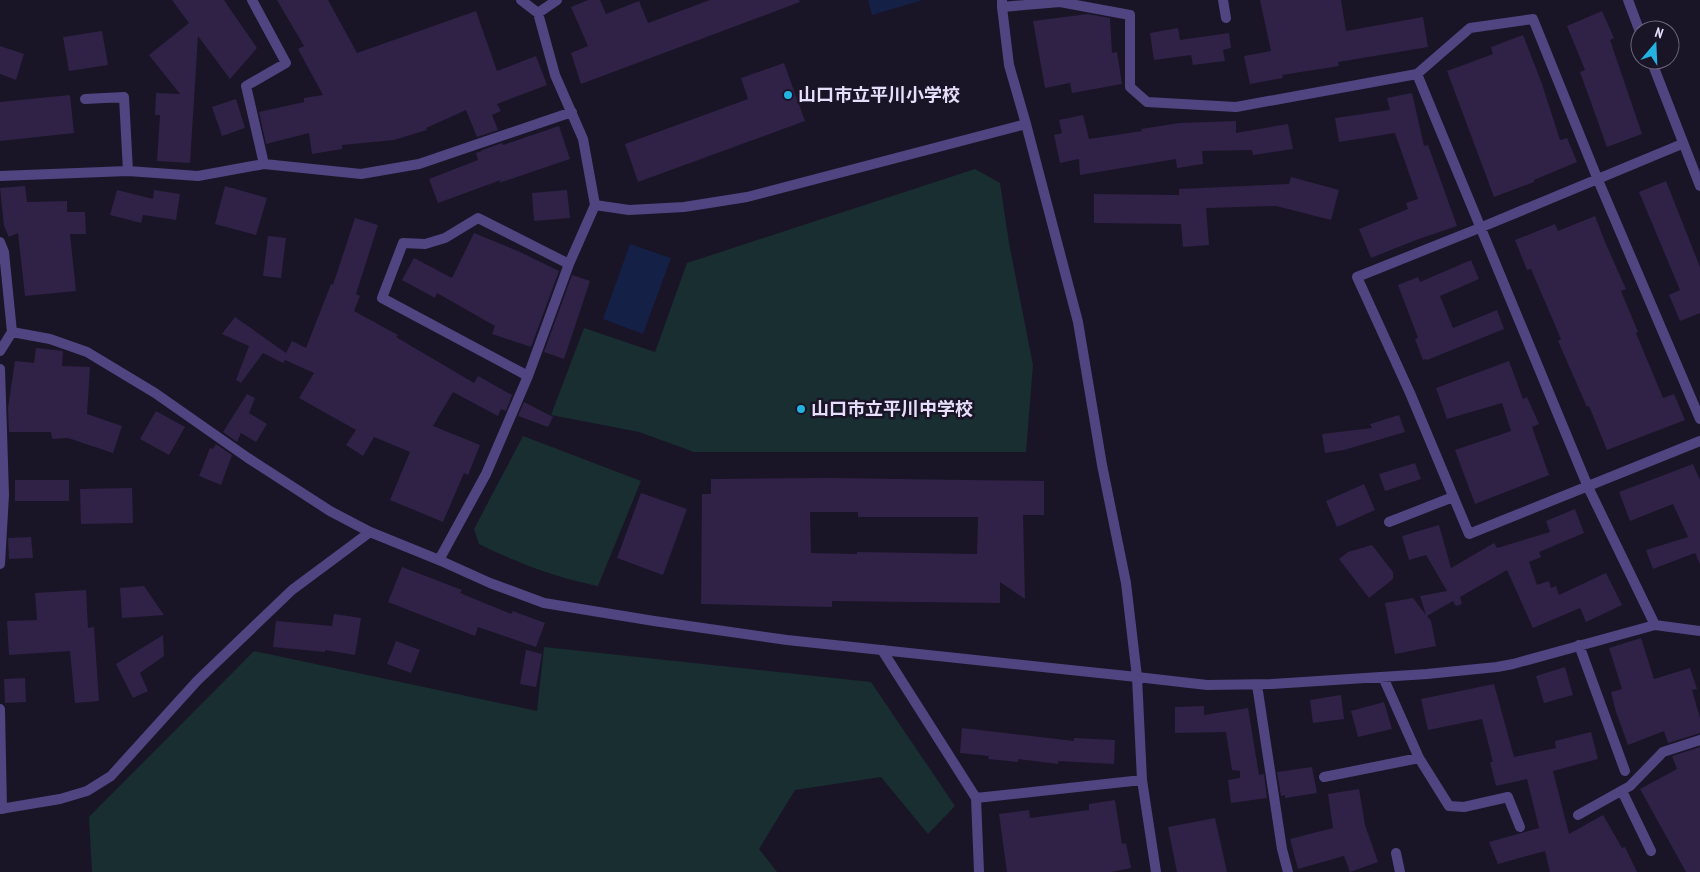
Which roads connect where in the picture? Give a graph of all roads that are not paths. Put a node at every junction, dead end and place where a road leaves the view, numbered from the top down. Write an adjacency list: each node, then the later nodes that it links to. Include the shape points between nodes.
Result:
1 (252, 0): 16 (street, via 286,63 246,86)
2 (521, 0): 7 (street)
3 (558, 0): 7 (street)
4 (1223, 0): 8 (street)
5 (1628, 0): 9 (street)
6 (1002, 4): 11 (street, via 1060,2 1130,15 1130,87 1147,102 1236,107); 14 (street, via 1009,65)
7 (538, 13): 13 (street, via 555,75)
8 (1226, 18)
9 (1636, 20)
10 (1655, 70): 15 (street)
11 (1417, 74): 19 (street, via 1470,28 1534,20); 22 (street)
12 (86, 99): 17 (street, via 124,97)
13 (572, 112): 16 (street, via 409,166 361,174); 21 (street, via 583,139)
14 (1026, 124): 21 (street, via 747,197 684,208 629,210); 41 (street, via 1078,322 1126,583)
15 (1682, 144): 19 (street); 20 (street)
16 (264, 164): 17 (street, via 198,176)
17 (128, 171): 18 (street)
18 (0, 176)
19 (1598, 180): 22 (street); 29 (street)
20 (1700, 186)
21 (595, 205): 24 (street)
22 (1482, 228): 31 (street); 32 (street, via 1357,277)
23 (0, 242): 25 (street)
24 (569, 264): 28 (street); 28 (street, via 478,218 445,238 425,244 403,243 382,298)
25 (12, 332): 26 (street); 34 (street, via 50,339 87,352 248,458)
26 (0, 351)
27 (0, 369): 36 (street, via 4,496)
28 (528, 376): 35 (street, via 486,474)
29 (1700, 419)
30 (1700, 441): 31 (street)
31 (1588, 487): 32 (street, via 1469,534); 37 (street)
32 (1454, 497): 33 (street)
33 (1389, 522)
34 (370, 532): 35 (street); 52 (street, via 292,590 197,681 111,776 87,791)
35 (439, 560): 40 (street, via 544,603 788,640)
36 (0, 564)
37 (1655, 626): 38 (street); 39 (street)
38 (1700, 631)
39 (1579, 645): 42 (street, via 1497,667); 47 (street)
40 (882, 650): 41 (street); 51 (street)
41 (1137, 677): 43 (street, via 1207,685); 49 (street)
42 (1383, 677): 43 (street); 46 (street)
43 (1257, 684): 59 (street)
44 (0, 709): 52 (street)
45 (1700, 740): 50 (street, via 1664,752)
46 (1419, 758): 48 (street); 54 (street, via 1449,806 1464,807 1508,797)
47 (1625, 772)
48 (1324, 777)
49 (1142, 780): 51 (street); 58 (street)
50 (1622, 791): 53 (street); 55 (street)
51 (976, 798): 57 (street)
52 (1, 809)
53 (1578, 815)
54 (1520, 828)
55 (1651, 851)
56 (1396, 853): 60 (street)
57 (979, 872)
58 (1156, 872)
59 (1288, 872)
60 (1400, 872)

